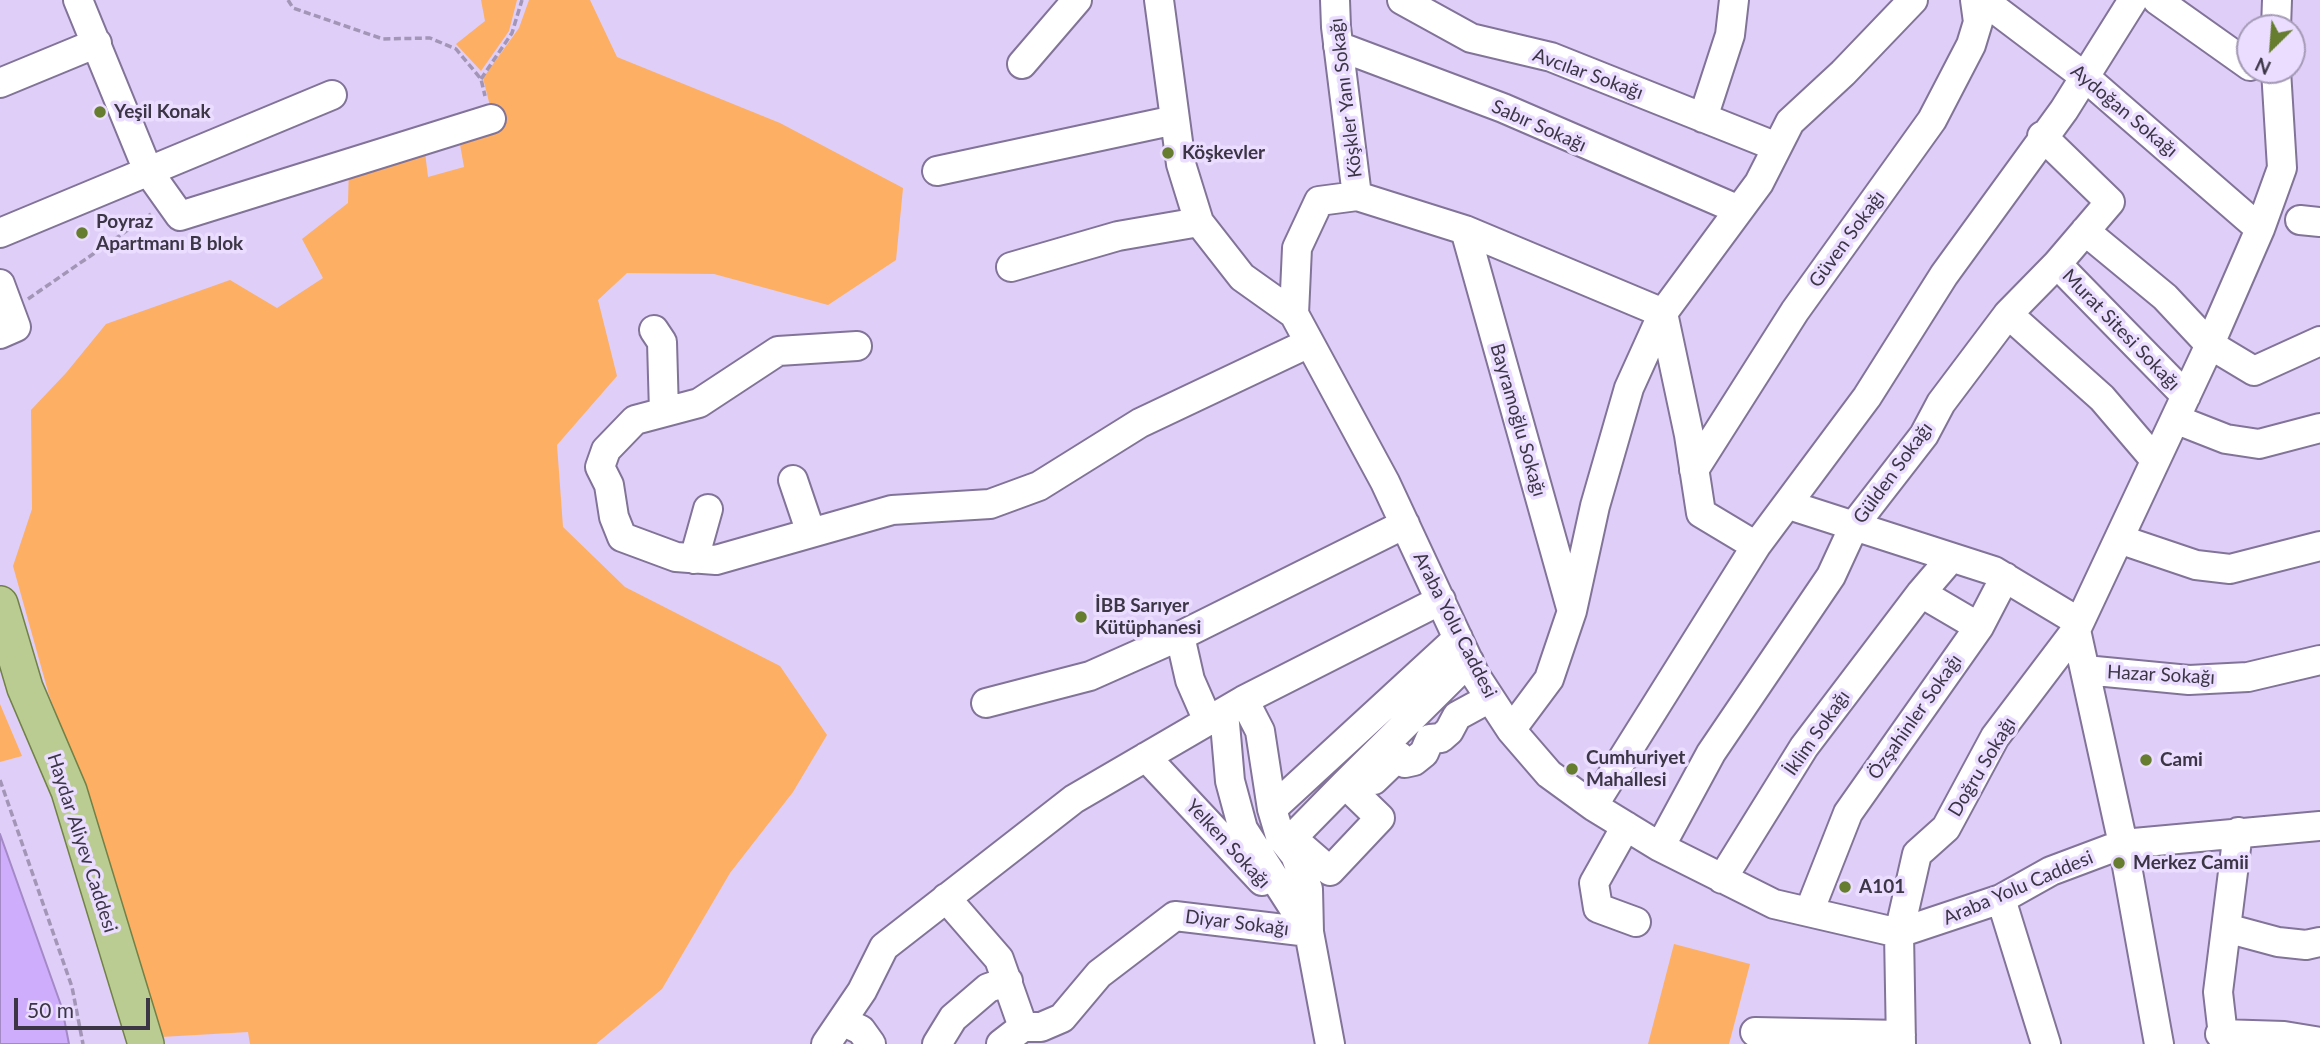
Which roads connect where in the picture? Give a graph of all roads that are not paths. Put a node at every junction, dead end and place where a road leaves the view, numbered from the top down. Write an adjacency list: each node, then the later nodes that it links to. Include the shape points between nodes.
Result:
1 (78, 0): 12 (street)
2 (1077, 0): 15 (street)
3 (1160, 0): 22 (street, Araba Yolu Caddesi)
4 (1335, 0): 13 (street, Köşkler Yanı Sokağı)
5 (1402, 0): 20 (street, Avcılar Sokağı, via 1471,38 1551,57)
6 (1734, 0): 20 (street, via 1730,35)
7 (1913, 0): 24 (street, via 1790,122)
8 (1975, 0): 52 (street, Güven Sokağı, via 1978,23 1971,45 1932,120 1795,311)
9 (1983, 0): 16 (street, Aydoğan Sokağı)
10 (2133, 0): 16 (street)
11 (2157, 0): 14 (street)
12 (97, 43): 17 (street); 26 (street)
13 (1338, 46): 27 (street, Köşkler Yanı Sokağı); 28 (street, Sabır Sokağı, via 1503,108)
14 (2236, 56)
15 (1022, 64)
16 (2084, 77): 23 (street); 30 (street, Aydoğan Sokağı)
17 (0, 83)
18 (2271, 84): 30 (street, Doğru Sokağı, via 2282,168)
19 (332, 95): 26 (street)
20 (1703, 118): 24 (street, Avcılar Sokağı)
21 (491, 119): 26 (street, via 180,216)
22 (1175, 120): 25 (street); 29 (street, Araba Yolu Caddesi, via 1181,164)
23 (2042, 136): 32 (street, Gülden Sokağı, via 2110,202); 54 (street)
24 (1777, 147): 28 (street)
25 (937, 171)
26 (148, 172): 33 (street)
27 (1357, 196): 31 (street); 36 (street, via 1320,201 1297,248)
28 (1739, 210): 39 (street)
29 (1199, 222): 35 (street, via 1118,236); 37 (street, Araba Yolu Caddesi)
30 (2260, 229): 46 (street, Doğru Sokağı)
31 (1465, 230): 39 (street); 68 (street, Bayramoğlu Sokağı)
32 (2085, 232): 34 (street, Gülden Sokağı); 46 (street, via 2165,297)
33 (0, 233)
34 (2057, 264): 41 (street, Gülden Sokağı); 48 (street, Murat Sitesi Sokağı)
35 (1011, 267)
36 (1296, 269): 37 (street); 40 (street)
37 (1242, 277): 40 (street, Araba Yolu Caddesi)
38 (0, 284): 42 (street)
39 (1663, 313): 52 (street); 68 (street, via 1629,388 1595,506)
40 (1294, 314): 45 (street, Araba Yolu Caddesi)
41 (2008, 314): 51 (street, via 2102,398); 57 (street, Gülden Sokağı)
42 (6, 322)
43 (654, 330): 49 (street, via 662,342)
44 (2320, 341): 46 (street, via 2254,371)
45 (1309, 343): 56 (street, Araba Yolu Caddesi); 58 (street, via 1140,423 1039,486 990,504 892,510)
46 (2209, 344): 48 (street, Doğru Sokağı)
47 (857, 346): 49 (street, via 778,351 699,403)
48 (2180, 407): 50 (street, via 2226,439 2259,444); 51 (street, Doğru Sokağı)
49 (664, 412): 63 (street, via 635,420 606,450 600,467 622,537)
50 (2320, 428)
51 (2155, 460): 59 (street, Doğru Sokağı)
52 (1694, 470): 60 (street, via 1701,513)
53 (793, 480): 58 (street)
54 (1789, 505): 57 (street); 60 (street)
55 (708, 509): 63 (street)
56 (1405, 524): 66 (street, Araba Yolu Caddesi); 71 (street)
57 (1855, 524): 62 (street); 86 (street, Gülden Sokağı, via 1831,576 1711,753)
58 (811, 533): 63 (street, via 716,560)
59 (2119, 539): 61 (street, via 2196,565 2230,569); 69 (street, Doğru Sokağı)
60 (1756, 546): 80 (street)
61 (2320, 546)
62 (1951, 558): 64 (street); 65 (street)
63 (694, 559)
64 (2005, 577): 69 (street); 70 (street, Özşahinler Sokağı)
65 (1921, 593): 70 (street); 87 (street, İklim Sokağı, via 1804,747)
66 (1441, 600): 72 (street, Araba Yolu Caddesi); 77 (street)
67 (0, 604): 104 (main road, Haydar Aliyev Caddesi, via 25,688 69,791)
68 (1572, 611): 78 (street, via 1549,679)
69 (2077, 626): 74 (street); 94 (street, Doğru Sokağı, via 1995,737 1946,828 1917,854)
70 (1979, 627): 90 (street, Özşahinler Sokağı, via 1847,813)
71 (1181, 636): 76 (street, via 1090,676); 77 (street, via 1190,680)
72 (1464, 649): 75 (street, Araba Yolu Caddesi); 75 (street, via 1352,790 1399,756 1405,763 1414,761 1424,753 1424,733 1441,738 1457,716); 81 (street)
73 (2320, 660): 74 (street, Hazar Sokağı, via 2248,677 2213,679)
74 (2085, 670): 85 (street)
75 (1490, 698): 78 (street, Araba Yolu Caddesi)
76 (986, 703)
77 (1225, 711): 79 (street); 81 (street, via 1260,731); 93 (street, via 1230,781 1243,829)
78 (1511, 730): 80 (street, Araba Yolu Caddesi, via 1549,774)
79 (1146, 757): 88 (street, via 1074,799); 93 (street, Yelken Sokağı)
80 (1593, 806): 82 (street, Araba Yolu Caddesi)
81 (1272, 809): 93 (street, via 1308,889)
82 (1626, 826): 86 (street, Araba Yolu Caddesi); 91 (street, via 1594,883 1598,908)
83 (2320, 826): 84 (street, Araba Yolu Caddesi)
84 (2238, 832): 85 (street, Araba Yolu Caddesi); 92 (street)
85 (2123, 844): 89 (street, Araba Yolu Caddesi, via 2051,872); 108 (street)
86 (1660, 848): 87 (street, Araba Yolu Caddesi)
87 (1722, 878): 90 (street, Araba Yolu Caddesi, via 1774,904)
88 (946, 898): 96 (street, Diyar Sokağı, via 999,959); 98 (street, via 884,947)
89 (2001, 899): 94 (street, Araba Yolu Caddesi); 102 (street)
90 (1808, 912): 94 (street, Araba Yolu Caddesi)
91 (1636, 922)
92 (2226, 928): 95 (street, via 2278,942); 101 (street, via 2218,992)
93 (1309, 932): 99 (street, Diyar Sokağı, via 1175,916 1099,974 1062,1018); 107 (street)
94 (1899, 933): 100 (street, Doğru Sokağı)
95 (2320, 942)
96 (1007, 981): 99 (street, Diyar Sokağı); 106 (street, via 988,988 953,1018)
97 (1755, 1032): 100 (street, Doğru Sokağı)
98 (834, 1033): 105 (street, via 861,1030)
99 (1012, 1036)
100 (1901, 1039)
101 (2222, 1039): 103 (street, via 2284,1036)
102 (2041, 1042)
103 (2320, 1042)
104 (146, 1044)
105 (872, 1044)
106 (937, 1044)
107 (1329, 1044)
108 (2159, 1044)

